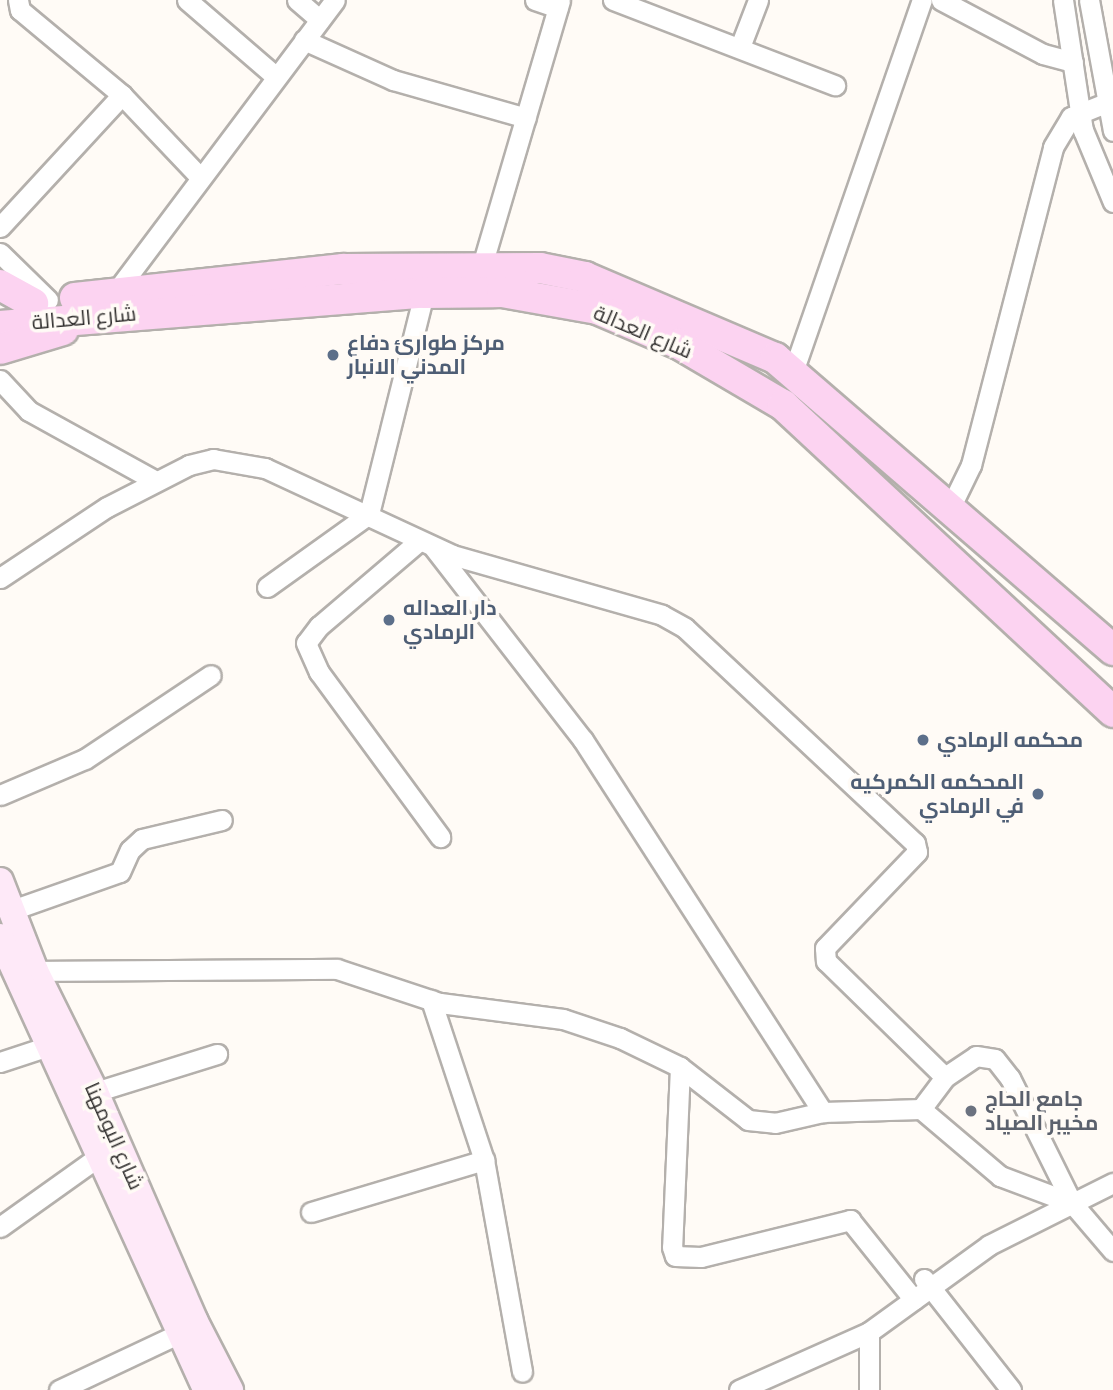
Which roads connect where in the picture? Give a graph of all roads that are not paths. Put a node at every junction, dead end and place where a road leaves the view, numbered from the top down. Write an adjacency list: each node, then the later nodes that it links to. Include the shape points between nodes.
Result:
1 (18, 0): 19 (street, via 20,10)
2 (187, 0): 17 (street)
3 (296, 0): 13 (street)
4 (335, 0): 13 (street)
5 (535, 0): 12 (street)
6 (613, 0): 15 (street)
7 (758, 0): 15 (street)
8 (922, 0): 35 (street)
9 (941, 0): 16 (street, via 1043,54)
10 (1063, 0): 16 (street)
11 (1089, 0): 20 (street)
12 (559, 4): 22 (street)
13 (320, 20): 14 (street)
14 (304, 40): 17 (street); 22 (street, via 393,80)
15 (740, 47): 18 (street)
16 (1073, 62): 21 (street)
17 (275, 76): 24 (street)
18 (835, 85)
19 (122, 95): 24 (street); 26 (street)
20 (1108, 102): 21 (street); 23 (street)
21 (1080, 110): 25 (street, via 1090,151); 38 (street, via 1064,126 1050,158 971,465)
22 (526, 118): 28 (street)
23 (1113, 131)
24 (199, 176): 29 (street)
25 (1113, 202)
26 (0, 227)
27 (0, 253): 31 (street)
28 (481, 269): 29 (main road, شارع العدالة, via 343,269); 35 (main road, شارع العدالة, via 540,268 585,277 775,358)
29 (115, 293): 31 (main road, شارع العدالة)
30 (424, 293): 33 (main road, شارع العدالة); 39 (street); 45 (main road, شارع العدالة, via 502,292 597,309 680,344 783,405)
31 (40, 302): 32 (main road, شارع العدالة)
32 (0, 306): 33 (main road, شارع العدالة)
33 (82, 317): 34 (main road, via 42,339)
34 (0, 349)
35 (793, 372): 38 (main road, شارع العدالة)
36 (0, 380): 37 (street, via 29,411)
37 (156, 481): 39 (street, via 214,459 265,468); 41 (street, via 107,507)
38 (951, 506): 43 (main road, شارع العدالة)
39 (369, 514): 40 (street); 42 (street)
40 (427, 544): 48 (street, via 319,626 306,643 319,672); 58 (street, via 662,615 685,628 915,843 917,852 825,948 827,961); 61 (street, via 583,740)
41 (0, 578)
42 (267, 587)
43 (1113, 650)
44 (211, 675): 46 (street, via 85,759)
45 (1113, 712)
46 (0, 795)
47 (222, 820): 50 (street, via 142,839 130,850 120,872)
48 (440, 837)
49 (0, 881): 50 (street, شارع البومهنا)
50 (12, 910): 52 (street, شارع البومهنا)
51 (0, 937): 54 (street, شارع البومهنا)
52 (35, 971): 53 (street, via 337,969); 59 (street, شارع البومهنا)
53 (430, 1000): 57 (street, via 563,1019 620,1038); 63 (street)
54 (49, 1046): 56 (street); 62 (street, شارع البومهنا)
55 (217, 1054): 59 (street)
56 (0, 1062)
57 (680, 1067): 61 (street, via 748,1120 775,1123); 70 (street, via 675,1256 701,1257 850,1220)
58 (945, 1077): 60 (street); 65 (street, via 976,1056 995,1059 1010,1078)
59 (95, 1092): 76 (street, شارع البومهنا, via 194,1320)
60 (921, 1109): 61 (street); 65 (street, via 1000,1176)
61 (823, 1112)
62 (98, 1157): 67 (street); 72 (street, شارع البومهنا)
63 (484, 1160): 66 (street); 73 (street)
64 (1113, 1183): 65 (street)
65 (1072, 1203): 68 (street); 69 (street, via 989,1244)
66 (311, 1212)
67 (0, 1227)
68 (1113, 1251)
69 (928, 1283): 70 (street); 79 (street)
70 (914, 1300): 71 (street)
71 (869, 1332): 77 (street); 78 (street)
72 (178, 1334): 74 (street); 75 (street, شارع البومهنا)
73 (522, 1372)
74 (59, 1390)
75 (206, 1390)
76 (230, 1390)
77 (739, 1390)
78 (869, 1390)
79 (1011, 1390)

